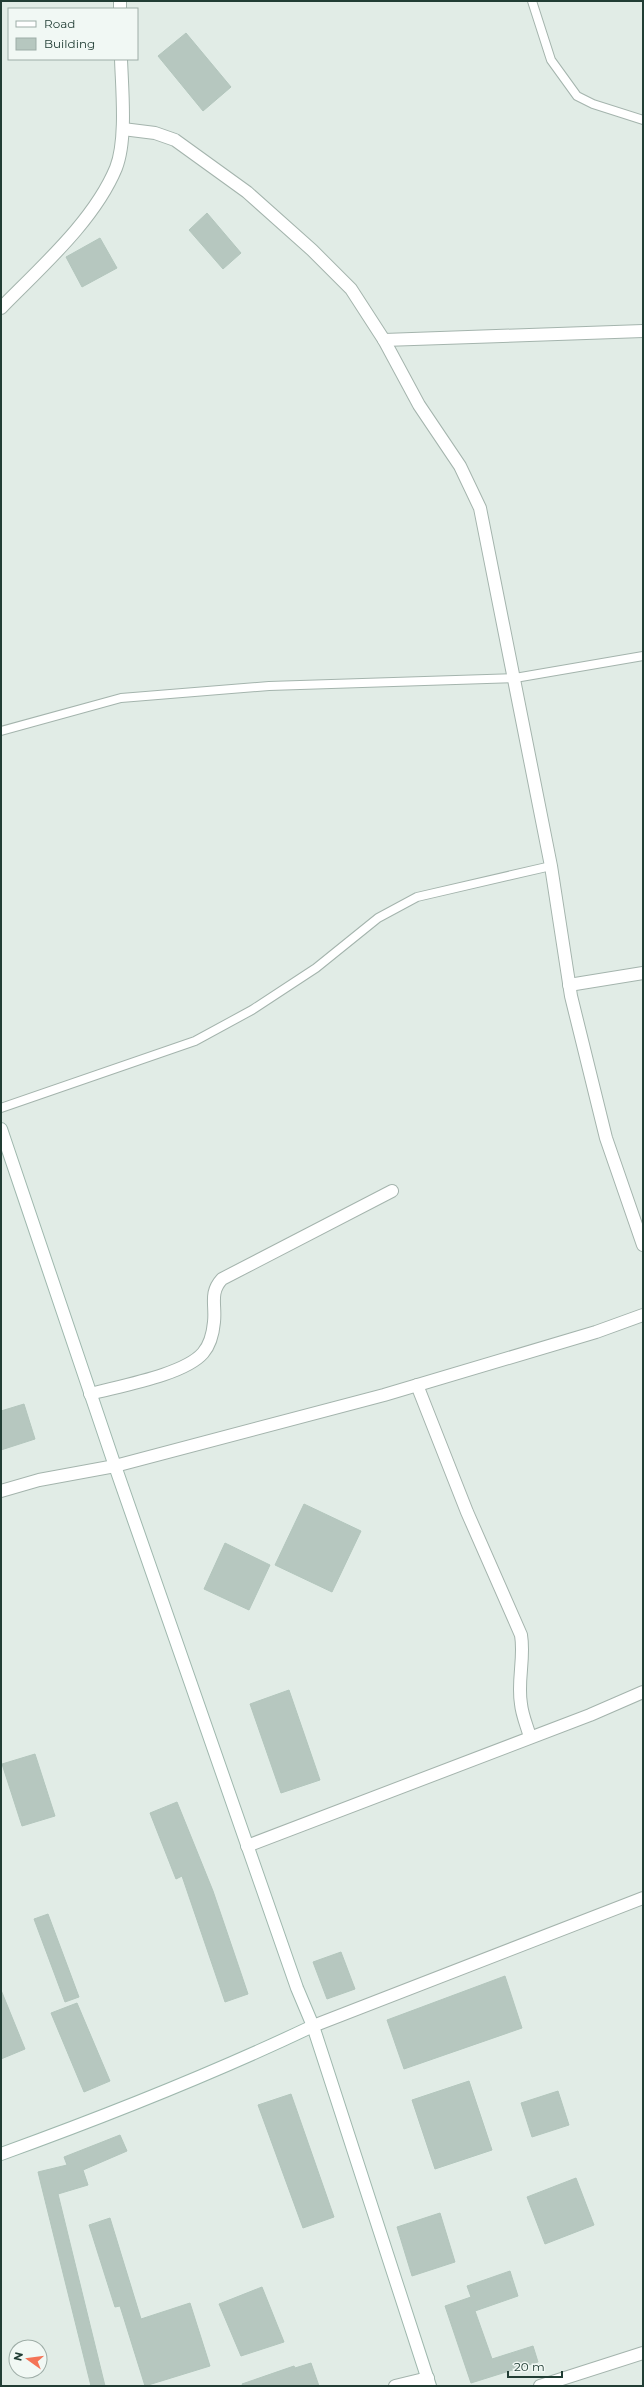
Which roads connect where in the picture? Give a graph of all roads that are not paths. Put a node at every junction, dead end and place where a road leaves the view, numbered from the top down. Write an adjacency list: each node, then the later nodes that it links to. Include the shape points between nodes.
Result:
1 (532, 1): 3 (lane, via 551,60 577,96 593,104)
2 (121, 60): 4 (street)
3 (643, 120)
4 (123, 129): 5 (street, via 116,167 91,211); 7 (street, via 155,133 176,140 247,192 351,289)
5 (1, 308)
6 (643, 331): 7 (street)
7 (384, 340): 9 (street, via 419,405 460,466 480,508)
8 (643, 656): 9 (lane)
9 (515, 678): 10 (lane, via 269,686 121,698); 11 (street)
10 (1, 731)
11 (551, 866): 13 (street); 14 (lane, via 417,897 378,918 316,968 259,1006 195,1041)
12 (643, 973): 13 (street)
13 (569, 985): 17 (street, via 606,1138)
14 (1, 1108)
15 (1, 1129): 20 (street)
16 (392, 1191): 20 (street, via 222,1279 216,1286 212,1299 214,1321 210,1344 190,1363 156,1377)
17 (643, 1245)
18 (643, 1315): 19 (street, via 596,1332)
19 (417, 1385): 21 (street); 24 (street, via 467,1512 521,1635 524,1651 520,1679 521,1704)
20 (90, 1394): 21 (street)
21 (115, 1466): 22 (street, via 39,1480); 25 (street)
22 (1, 1491)
23 (643, 1692): 24 (street)
24 (530, 1737): 25 (street)
25 (247, 1846): 27 (street)
26 (643, 1898): 27 (street)
27 (313, 2026): 28 (street, via 230,2064); 30 (street)
28 (1, 2154)
29 (643, 2353): 32 (street)
30 (429, 2382): 31 (street)
31 (395, 2386)
32 (540, 2386)

